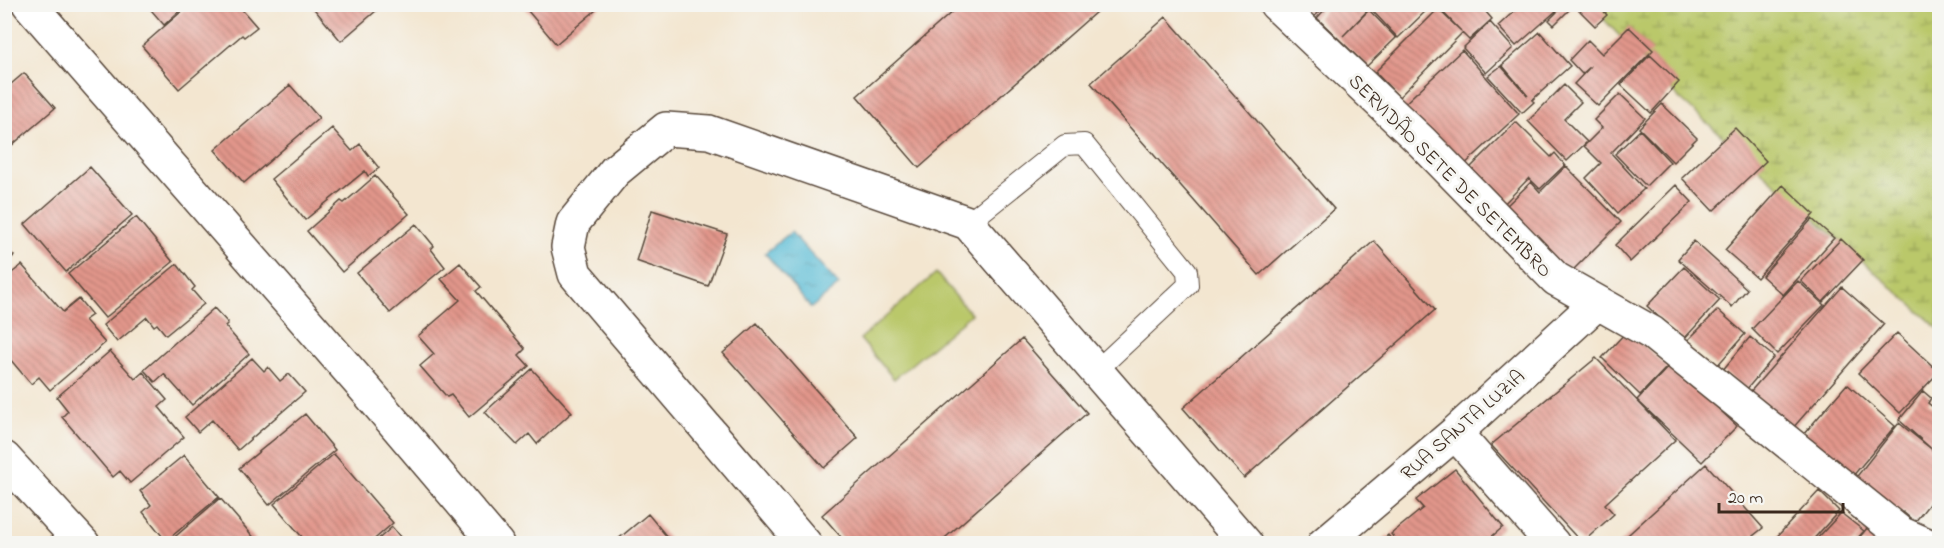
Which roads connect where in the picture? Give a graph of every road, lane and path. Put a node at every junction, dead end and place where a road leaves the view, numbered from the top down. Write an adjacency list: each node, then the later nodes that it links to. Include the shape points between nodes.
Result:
1 (29, 4): 9 (street)
2 (1276, 4): 4 (street, SERVIDÃO SETE DE SETEMBRO, via 1422,142 1556,279)
3 (968, 223): 5 (street); 5 (lane, via 1065,145 1084,144 1187,271 1188,285); 10 (street, via 709,132 666,129 615,171 573,223 568,247 574,274)
4 (1597, 303): 6 (street, RUA SANTA LUZIA); 14 (street, SERVIDÃO SETE DE SETEMBRO, via 1652,333 1900,533)
5 (1096, 371): 11 (street)
6 (1455, 433): 12 (street, RUA SANTA LUZIA); 13 (street)
7 (4, 458): 8 (street)
8 (83, 543)
9 (496, 543)
10 (805, 543)
11 (1246, 543)
12 (1324, 543)
13 (1553, 543)
14 (1925, 543)

